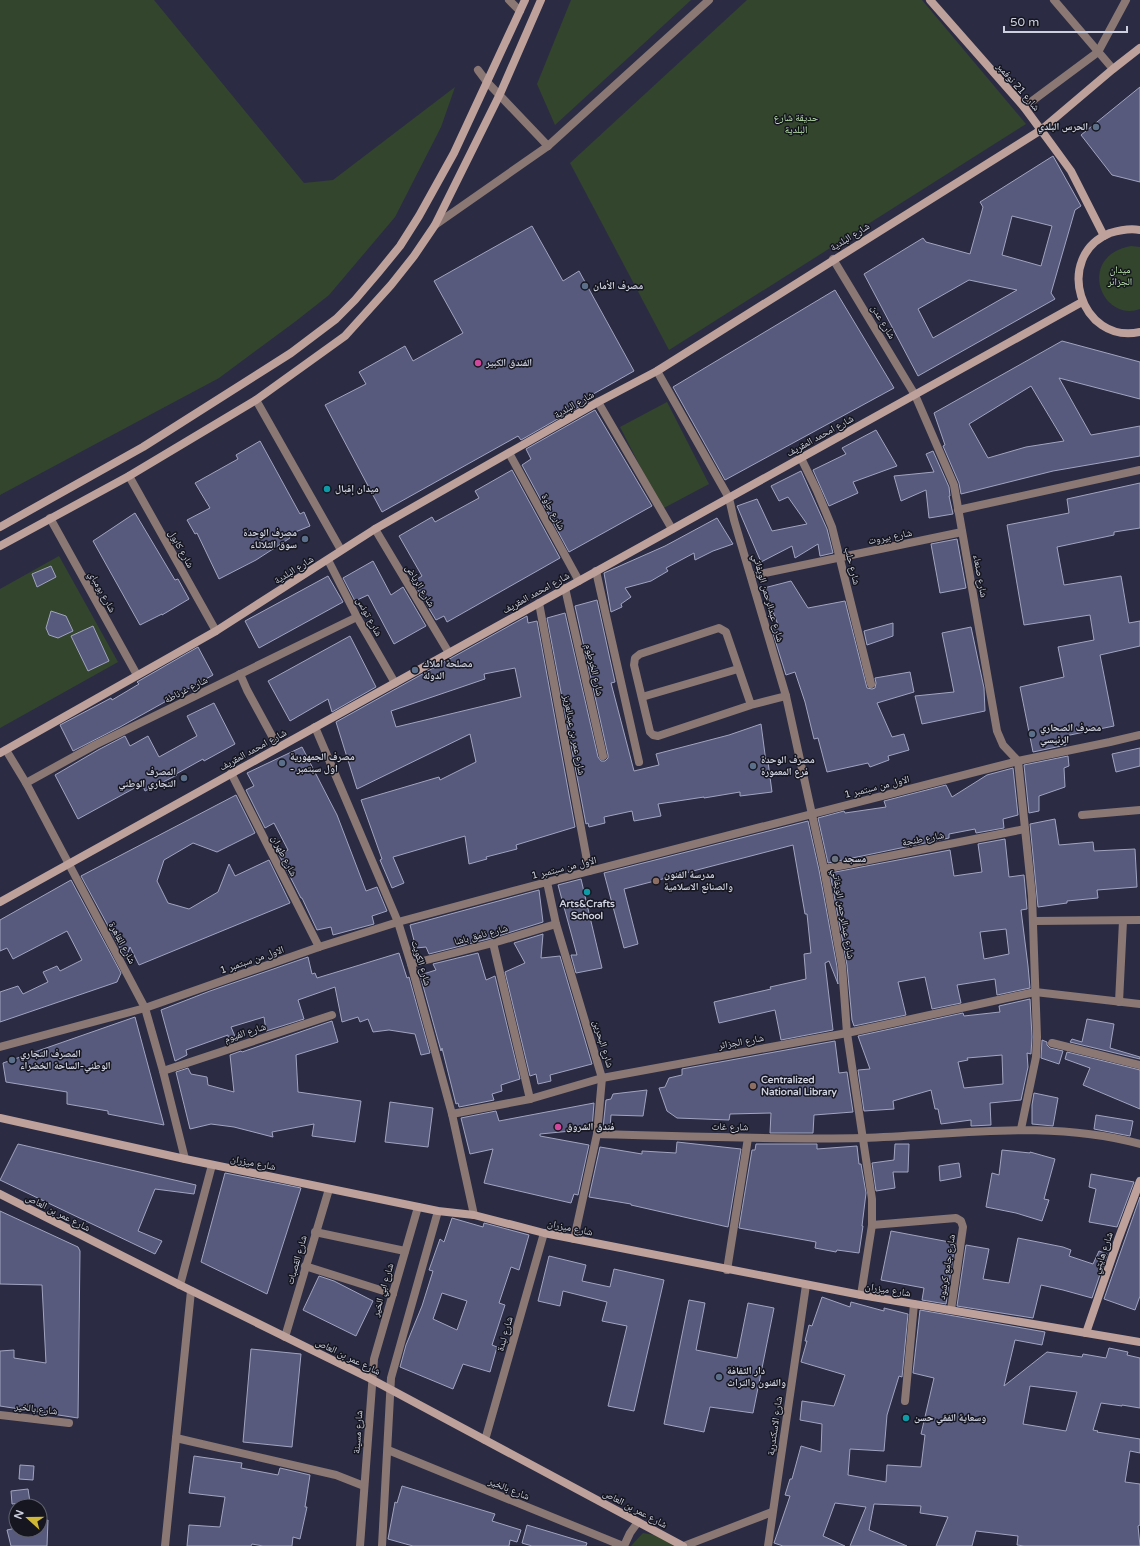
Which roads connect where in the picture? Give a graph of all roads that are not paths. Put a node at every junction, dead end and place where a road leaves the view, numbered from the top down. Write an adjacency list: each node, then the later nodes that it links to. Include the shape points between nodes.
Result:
1 (509, 0): 8 (street)
2 (525, 0): 8 (street)
3 (541, 0): 14 (street)
4 (708, 0): 17 (street)
5 (930, 0): 15 (street, شارع 21 نوفمبر)
6 (1054, 0): 10 (street)
7 (1126, 0): 10 (street)
8 (520, 11): 13 (street)
9 (1140, 48): 11 (street, شارع البلدية)
10 (1098, 52): 11 (street); 15 (street)
11 (1113, 69): 16 (street, شارع البلدية)
12 (478, 70): 13 (street)
13 (487, 82): 14 (street); 35 (street, via 454,153 400,246 336,319 291,353 143,447)
14 (500, 94): 17 (street); 18 (street)
15 (1024, 107): 16 (street, شارع 21 نوفمبر)
16 (1041, 130): 20 (street, شارع 21 نوفمبر, via 1071,171); 21 (street, شارع البلدية)
17 (548, 146): 18 (street)
18 (436, 225): 26 (street, via 391,285 345,336)
19 (1140, 230): 20 (street, via 1118,230)
20 (1104, 236): 22 (street, via 1089,249 1080,266 1078,279)
21 (833, 259): 24 (street, شارع البلدية); 25 (street, شارع عدن)
22 (1082, 302): 23 (street, via 1092,317 1104,327 1118,332); 25 (street, شارع امحمد المقريف)
23 (1140, 332)
24 (657, 371): 27 (street, شارع البلدية); 32 (street, شارع عبدالرحمن الويفاتي)
25 (915, 395): 29 (street, شارع امحمد المقريف); 33 (street, شارع صنعاء, via 954,485)
26 (256, 400): 31 (street); 40 (street)
27 (598, 402): 28 (street, شارع البلدية); 37 (street)
28 (509, 453): 36 (street, شارع البلدية); 45 (street, شارع جاوة)
29 (800, 458): 32 (street, شارع امحمد المقريف); 41 (street, شارع حلب, via 832,527)
30 (1140, 470): 33 (street)
31 (129, 476): 34 (street); 49 (street, شارع كابول)
32 (729, 498): 37 (street, شارع امحمد المقريف); 44 (street, شارع عبدالرحمن الويفاتي)
33 (958, 510): 38 (street, شارع صنعاء)
34 (50, 518): 39 (street); 53 (street, شارع بومباي)
35 (0, 527)
36 (375, 529): 40 (street, شارع البلدية); 50 (street, شارع الرياض)
37 (672, 529): 43 (street, شارع امحمد المقريف)
38 (962, 532): 41 (street, شارع بيروت); 64 (street, شارع صنعاء, via 997,732 1003,745)
39 (0, 546)
40 (341, 550): 42 (street, شارع البلدية)
41 (840, 557): 44 (street, شارع بيروت); 55 (street, شارع حلب)
42 (328, 560): 48 (street, شارع تونس); 49 (street, شارع البلدية)
43 (596, 571): 45 (street, شارع امحمد المقريف); 65 (street)
44 (751, 576): 56 (street, شارع عبدالرحمن الويفاتي)
45 (579, 581): 46 (street, شارع امحمد المقريف)
46 (566, 588): 47 (street, شارع امحمد المقريف); 63 (street, شارع الخرطوم)
47 (539, 603): 50 (street, شارع امحمد المقريف); 74 (street, شارع عمر بن عبدالعزيز)
48 (357, 617): 52 (street, شارع غرناطة); 54 (street, شارع تونس)
49 (216, 631): 53 (street, شارع البلدية)
50 (449, 653): 54 (street, شارع امحمد المقريف)
51 (738, 669): 57 (street); 57 (street, via 726,632 719,628 640,654 635,658 634,665); 58 (street)
52 (240, 674): 61 (street); 67 (street, شارع غرناطة, via 95,745)
53 (137, 675): 62 (street, شارع البلدية)
54 (394, 683): 59 (street, شارع امحمد المقريف)
55 (871, 684)
56 (786, 696): 58 (street); 69 (street, شارع عبدالرحمن الويفاتي)
57 (642, 697): 58 (street, via 650,732 658,736)
58 (751, 705)
59 (315, 727): 61 (street, شارع امحمد المقريف); 80 (street, شارع الكويت)
60 (1140, 735): 64 (street, الاول من سبتمبر 1)
61 (278, 747): 66 (street, شارع امحمد المقريف)
62 (3, 752): 67 (street, شارع القاهرة)
63 (603, 756)
64 (1018, 761): 69 (street, الاول من سبتمبر 1); 71 (street)
65 (639, 762)
66 (231, 774): 72 (street, شارع امحمد المقريف); 83 (street, شارع طهران)
67 (26, 783): 72 (street, شارع القاهرة)
68 (1140, 810): 70 (street)
69 (813, 814): 73 (street, شارع عبدالرحمن الويفاتي); 74 (street, الاول من سبتمبر 1)
70 (1082, 816)
71 (1025, 829): 73 (street, شارع طنجة); 79 (street)
72 (68, 864): 76 (street, شارع امحمد المقريف); 88 (street, شارع القاهرة)
73 (824, 869): 90 (street, شارع عبدالرحمن الويفاتي, via 842,966)
74 (589, 871): 75 (street, الاول من سبتمبر 1)
75 (547, 882): 80 (street, الاول من سبتمبر 1); 81 (street, شارع البحرين)
76 (0, 902)
77 (1123, 920): 78 (street); 79 (street); 86 (street)
78 (1140, 920)
79 (1034, 921): 85 (street)
80 (398, 922): 83 (street, الاول من سبتمبر 1); 84 (street, شارع الكويت)
81 (556, 924): 82 (street, شارع نامق باشا); 95 (street, شارع البحرين)
82 (493, 943): 84 (street, شارع نامق باشا); 96 (street)
83 (318, 947): 88 (street, الاول من سبتمبر 1)
84 (411, 964): 97 (street, شارع الكويت)
85 (1034, 992): 86 (street, شارع الجزائر); 90 (street, شارع الجزائر); 99 (street, via 1036,1057)
86 (1119, 1002): 87 (street, شارع الجزائر)
87 (1140, 1004)
88 (145, 1008): 92 (street, الاول من سبتمبر 1); 94 (street, شارع القاهرة)
89 (332, 1015): 94 (street, شارع الفيوم)
90 (847, 1033): 95 (street, شارع الجزائر); 102 (street, شارع عبدالرحمن الويفاتي)
91 (1052, 1043): 93 (street)
92 (0, 1047)
93 (1140, 1066)
94 (163, 1071): 104 (street, شارع القاهرة)
95 (602, 1078): 96 (street, شارع الجزائر); 100 (street, شارع البحرين)
96 (530, 1099): 97 (street, شارع الجزائر)
97 (452, 1114): 111 (street, شارع الكويت)
98 (0, 1118): 104 (street, شارع ميزران)
99 (1021, 1130): 102 (street, شارع غات); 103 (street, شارع غات, via 1077,1132)
100 (597, 1134): 101 (street, شارع غات); 115 (street, شارع البحرين)
101 (748, 1138): 102 (street, شارع غات); 118 (street)
102 (863, 1138): 112 (street, شارع عبدالرحمن الويفاتي, via 872,1199)
103 (1140, 1144)
104 (185, 1160): 105 (street, شارع ميزران)
105 (212, 1165): 107 (street, شارع ميزران); 119 (street)
106 (1140, 1181): 126 (street, شارع هايتي)
107 (328, 1189): 109 (street, شارع ميزران); 113 (street, شارع القصبات)
108 (0, 1194): 119 (street, شارع عمر بن العاص)
109 (418, 1207): 110 (street, شارع ميزران); 116 (street, شارع ابي الخير)
110 (438, 1211): 111 (street, شارع ميزران); 130 (street, via 394,1366)
111 (474, 1215): 114 (street, شارع ميزران)
112 (872, 1225): 123 (street, شارع عبدالرحمن الويفاتي); 125 (street, شارع جامع كرشود, via 956,1218 961,1221 963,1227)
113 (315, 1232): 116 (street); 117 (street, شارع القصبات)
114 (544, 1233): 115 (street, شارع ميزران); 135 (street, شارع لبدة)
115 (574, 1239): 118 (street, شارع ميزران)
116 (404, 1251): 122 (street, شارع ابي الخير)
117 (305, 1266): 122 (street); 127 (street, شارع القصبات)
118 (727, 1270): 120 (street, شارع ميزران)
119 (180, 1285): 121 (street, شارع عمر بن العاص)
120 (806, 1285): 123 (street, شارع ميزران); 138 (street, شارع الاسكندرية)
121 (191, 1291): 127 (street, شارع عمر بن العاص); 134 (street)
122 (393, 1294): 129 (street, شارع ابي الخير, via 374,1359)
123 (861, 1295): 124 (street, شارع ميزران)
124 (914, 1304): 125 (street, شارع ميزران); 131 (street)
125 (951, 1310): 126 (street, شارع ميزران)
126 (1086, 1333): 128 (street, شارع ميزران)
127 (285, 1337): 129 (street, شارع عمر بن العاص)
128 (1140, 1342)
129 (371, 1379): 130 (street, شارع عمر بن العاص); 137 (street, شارع مسينة)
130 (390, 1389): 135 (street, شارع عمر بن العاص); 136 (street)
131 (905, 1401)
132 (0, 1415): 133 (street, شارع بالخير)
133 (69, 1423)
134 (176, 1438): 137 (street, via 336,1475); 140 (street)
135 (485, 1440): 139 (street, شارع عمر بن العاص)
136 (388, 1450): 142 (street); 143 (street, شارع بالخير)
137 (364, 1486): 141 (street, شارع مسينة)
138 (772, 1512): 144 (street); 145 (street, شارع الاسكندرية)
139 (638, 1522): 143 (street); 144 (street, شارع عمر بن العاص)
140 (165, 1546)
141 (360, 1546)
142 (382, 1546)
143 (624, 1546)
144 (684, 1546)
145 (768, 1546)

